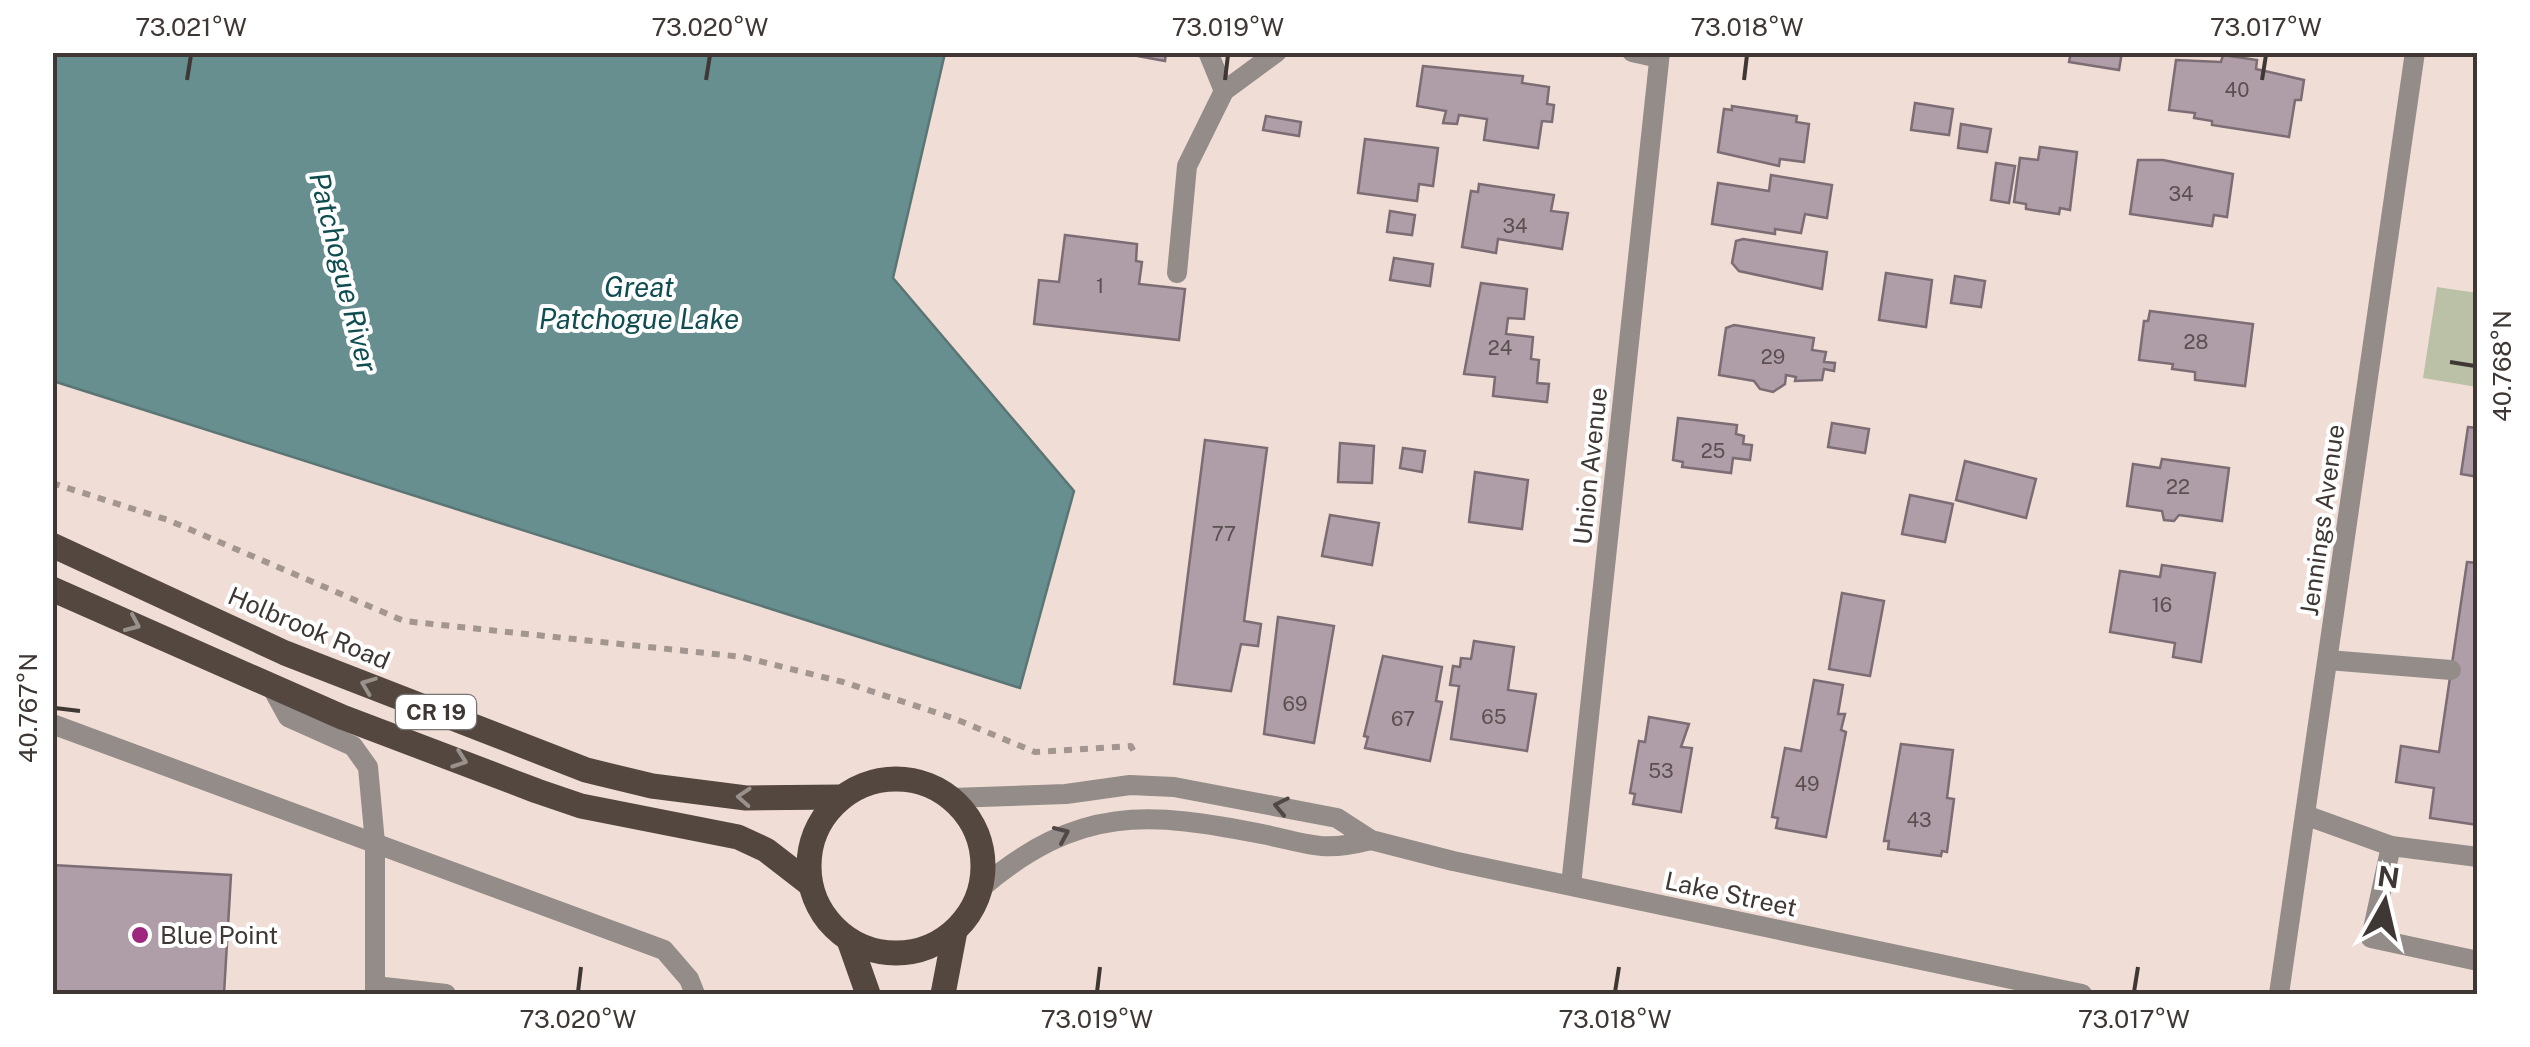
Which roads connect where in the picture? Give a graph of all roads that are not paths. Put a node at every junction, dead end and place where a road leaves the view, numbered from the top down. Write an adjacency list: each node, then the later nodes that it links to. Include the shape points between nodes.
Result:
1 (1208, 52): 6 (street)
2 (1277, 52): 6 (street)
3 (1632, 52): 5 (street)
4 (2414, 52): 10 (street, Jennings Avenue)
5 (1659, 55): 22 (street, Union Avenue)
6 (1224, 91): 7 (street, via 1187,166)
7 (1178, 274)
8 (52, 545): 14 (main road, Holbrook Road / CR 19, one-way to 8, via 746,798 586,770 285,653)
9 (52, 588): 12 (main road, CR 19, one-way to 12)
10 (2328, 660): 11 (street); 16 (street, Jennings Avenue)
11 (2450, 670)
12 (271, 686): 18 (street, via 288,717 352,746 368,767); 21 (main road, CR 19, one-way to 21, via 581,806 738,837)
13 (52, 724): 18 (street)
14 (842, 796): 15 (main road, Holbrook Road / CR 19, via 862,784 909,779); 21 (main road, via 810,846)
15 (952, 798): 17 (street, one-way to 15, via 1337,818 1174,787); 23 (main road, via 980,839)
16 (2305, 815): 19 (street); 33 (street, Jennings Avenue)
17 (1371, 840): 22 (street, Lake Street); 23 (street, one-way to 17, via 1053,838 1121,820 1170,820 1329,850)
18 (375, 843): 27 (street); 29 (street, via 664,950)
19 (2390, 846): 20 (street); 26 (street, via 2372,938)
20 (2478, 856)
21 (810, 884): 25 (main road, CR 19, via 824,916)
22 (1571, 886): 32 (street, Lake Street)
23 (981, 888): 24 (main road)
24 (955, 931): 25 (main road, via 936,944 892,954); 31 (main road)
25 (849, 940): 30 (main road, CR 19)
26 (2478, 961)
27 (375, 990): 28 (street)
28 (446, 994)
29 (695, 994)
30 (868, 994)
31 (943, 994)
32 (2082, 994)
33 (2280, 994)

